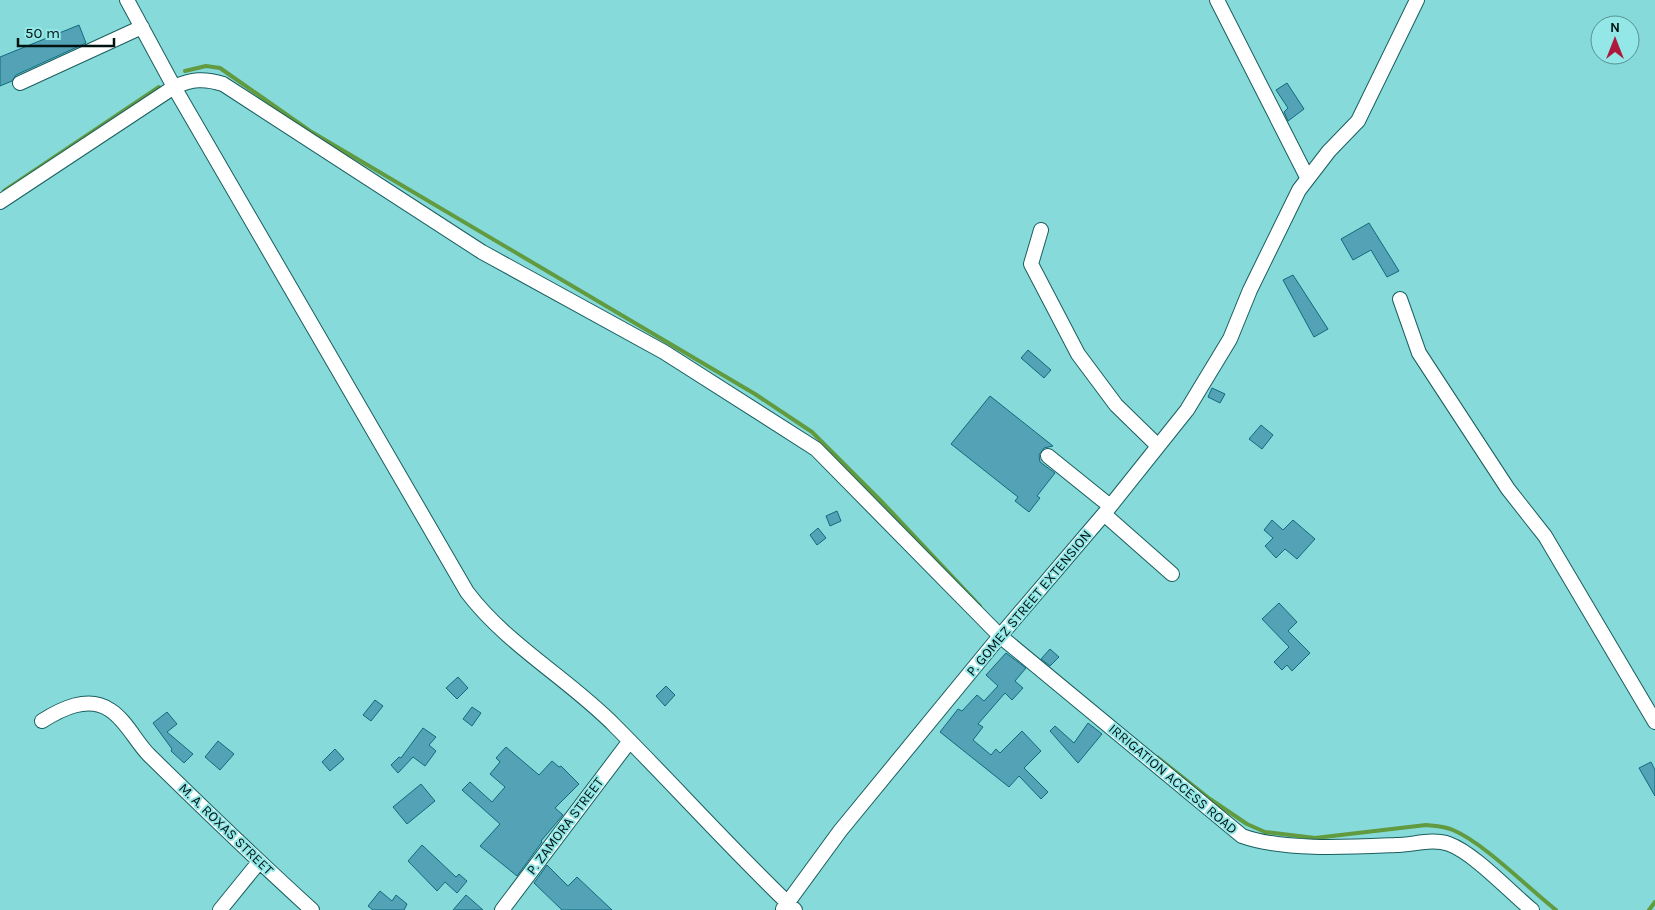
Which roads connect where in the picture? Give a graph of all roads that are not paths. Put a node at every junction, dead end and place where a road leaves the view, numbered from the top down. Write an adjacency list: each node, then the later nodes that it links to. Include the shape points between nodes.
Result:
1 (1217, 0): 7 (street)
2 (1417, 0): 7 (street, P. GOMEZ STREET EXTENSION, via 1358,121)
3 (130, 2): 4 (street)
4 (142, 27): 5 (street); 6 (street)
5 (20, 83)
6 (174, 86): 8 (street, IRRIGATION ACCESS ROAD); 15 (street, IRRIGATION ACCESS ROAD, via 192,79 209,79 223,84 482,252 664,352 774,420 816,449); 18 (street, via 467,592 521,646 562,678)
7 (1307, 177): 11 (street, P. GOMEZ STREET EXTENSION, via 1250,290 1230,339 1198,393)
8 (0, 202)
9 (1041, 230): 11 (street, via 1031,264 1078,354 1116,405)
10 (1400, 299): 17 (street, via 1419,353 1508,489 1545,536)
11 (1158, 446): 13 (street, P. GOMEZ STREET EXTENSION)
12 (1048, 456): 13 (street)
13 (1107, 510): 14 (street); 15 (street, P. GOMEZ STREET EXTENSION)
14 (1172, 574)
15 (1000, 636): 20 (street, P. GOMEZ STREET EXTENSION, via 840,831); 24 (street, IRRIGATION ACCESS ROAD, via 1242,836 1271,845 1397,845 1429,841 1450,844)
16 (42, 721): 19 (street, M. A. ROXAS STREET, via 73,705 109,709 140,746)
17 (1655, 722)
18 (629, 742): 20 (street); 23 (street, P. ZAMORA STREET)
19 (259, 862): 21 (street); 22 (street, M. A. ROXAS STREET)
20 (789, 908)
21 (220, 910)
22 (312, 910)
23 (502, 910)
24 (1532, 910)

